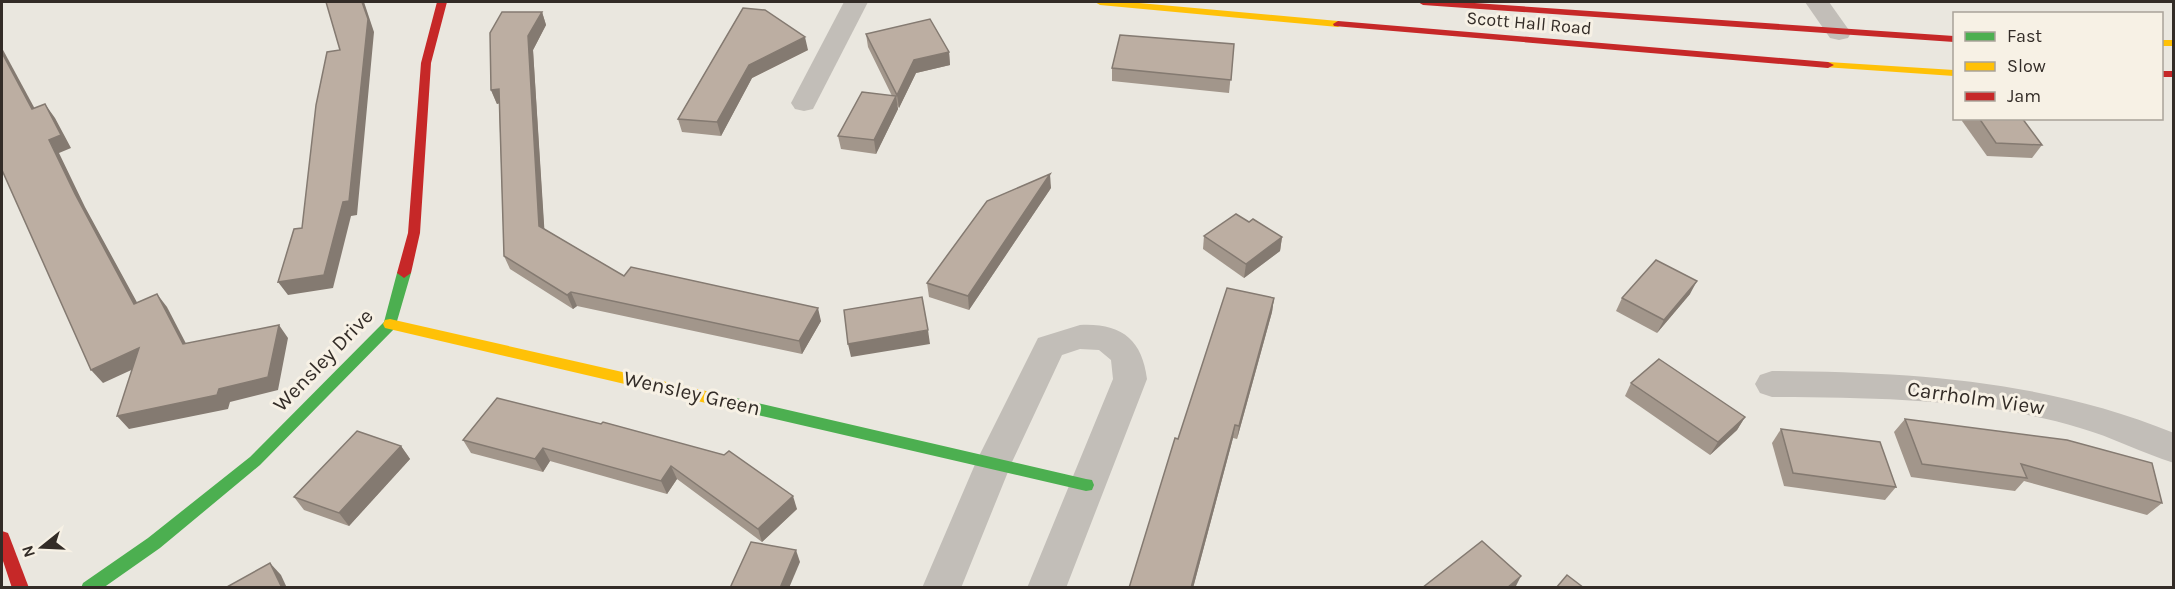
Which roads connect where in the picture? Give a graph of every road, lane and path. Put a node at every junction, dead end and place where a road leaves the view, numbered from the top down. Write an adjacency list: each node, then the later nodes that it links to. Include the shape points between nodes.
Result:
1 (442, 2): 10 (main road, Wensley Drive, via 426,63 414,233)
2 (856, 2): 9 (street)
3 (1101, 2): 8 (main road, Scott Hall Road, via 1469,36)
4 (1423, 2): 6 (main road, Scott Hall Road)
5 (1817, 2): 6 (street)
6 (1839, 33): 7 (main road, Scott Hall Road)
7 (1953, 39)
8 (1953, 73)
9 (804, 103)
10 (390, 324): 13 (main road, Wensley Green); 17 (main road, Wensley Drive, via 255,460 154,543)
11 (1772, 384): 12 (street, Carrholm View, via 1870,384 2012,399 2089,418)
12 (2174, 449)
13 (994, 462): 14 (main road, Wensley Green); 14 (street, via 1050,347 1068,338 1091,336 1117,344 1127,358 1130,379); 18 (street)
14 (1086, 485): 19 (street)
15 (2, 538): 16 (main road)
16 (21, 588)
17 (89, 588)
18 (941, 588)
19 (1046, 588)

